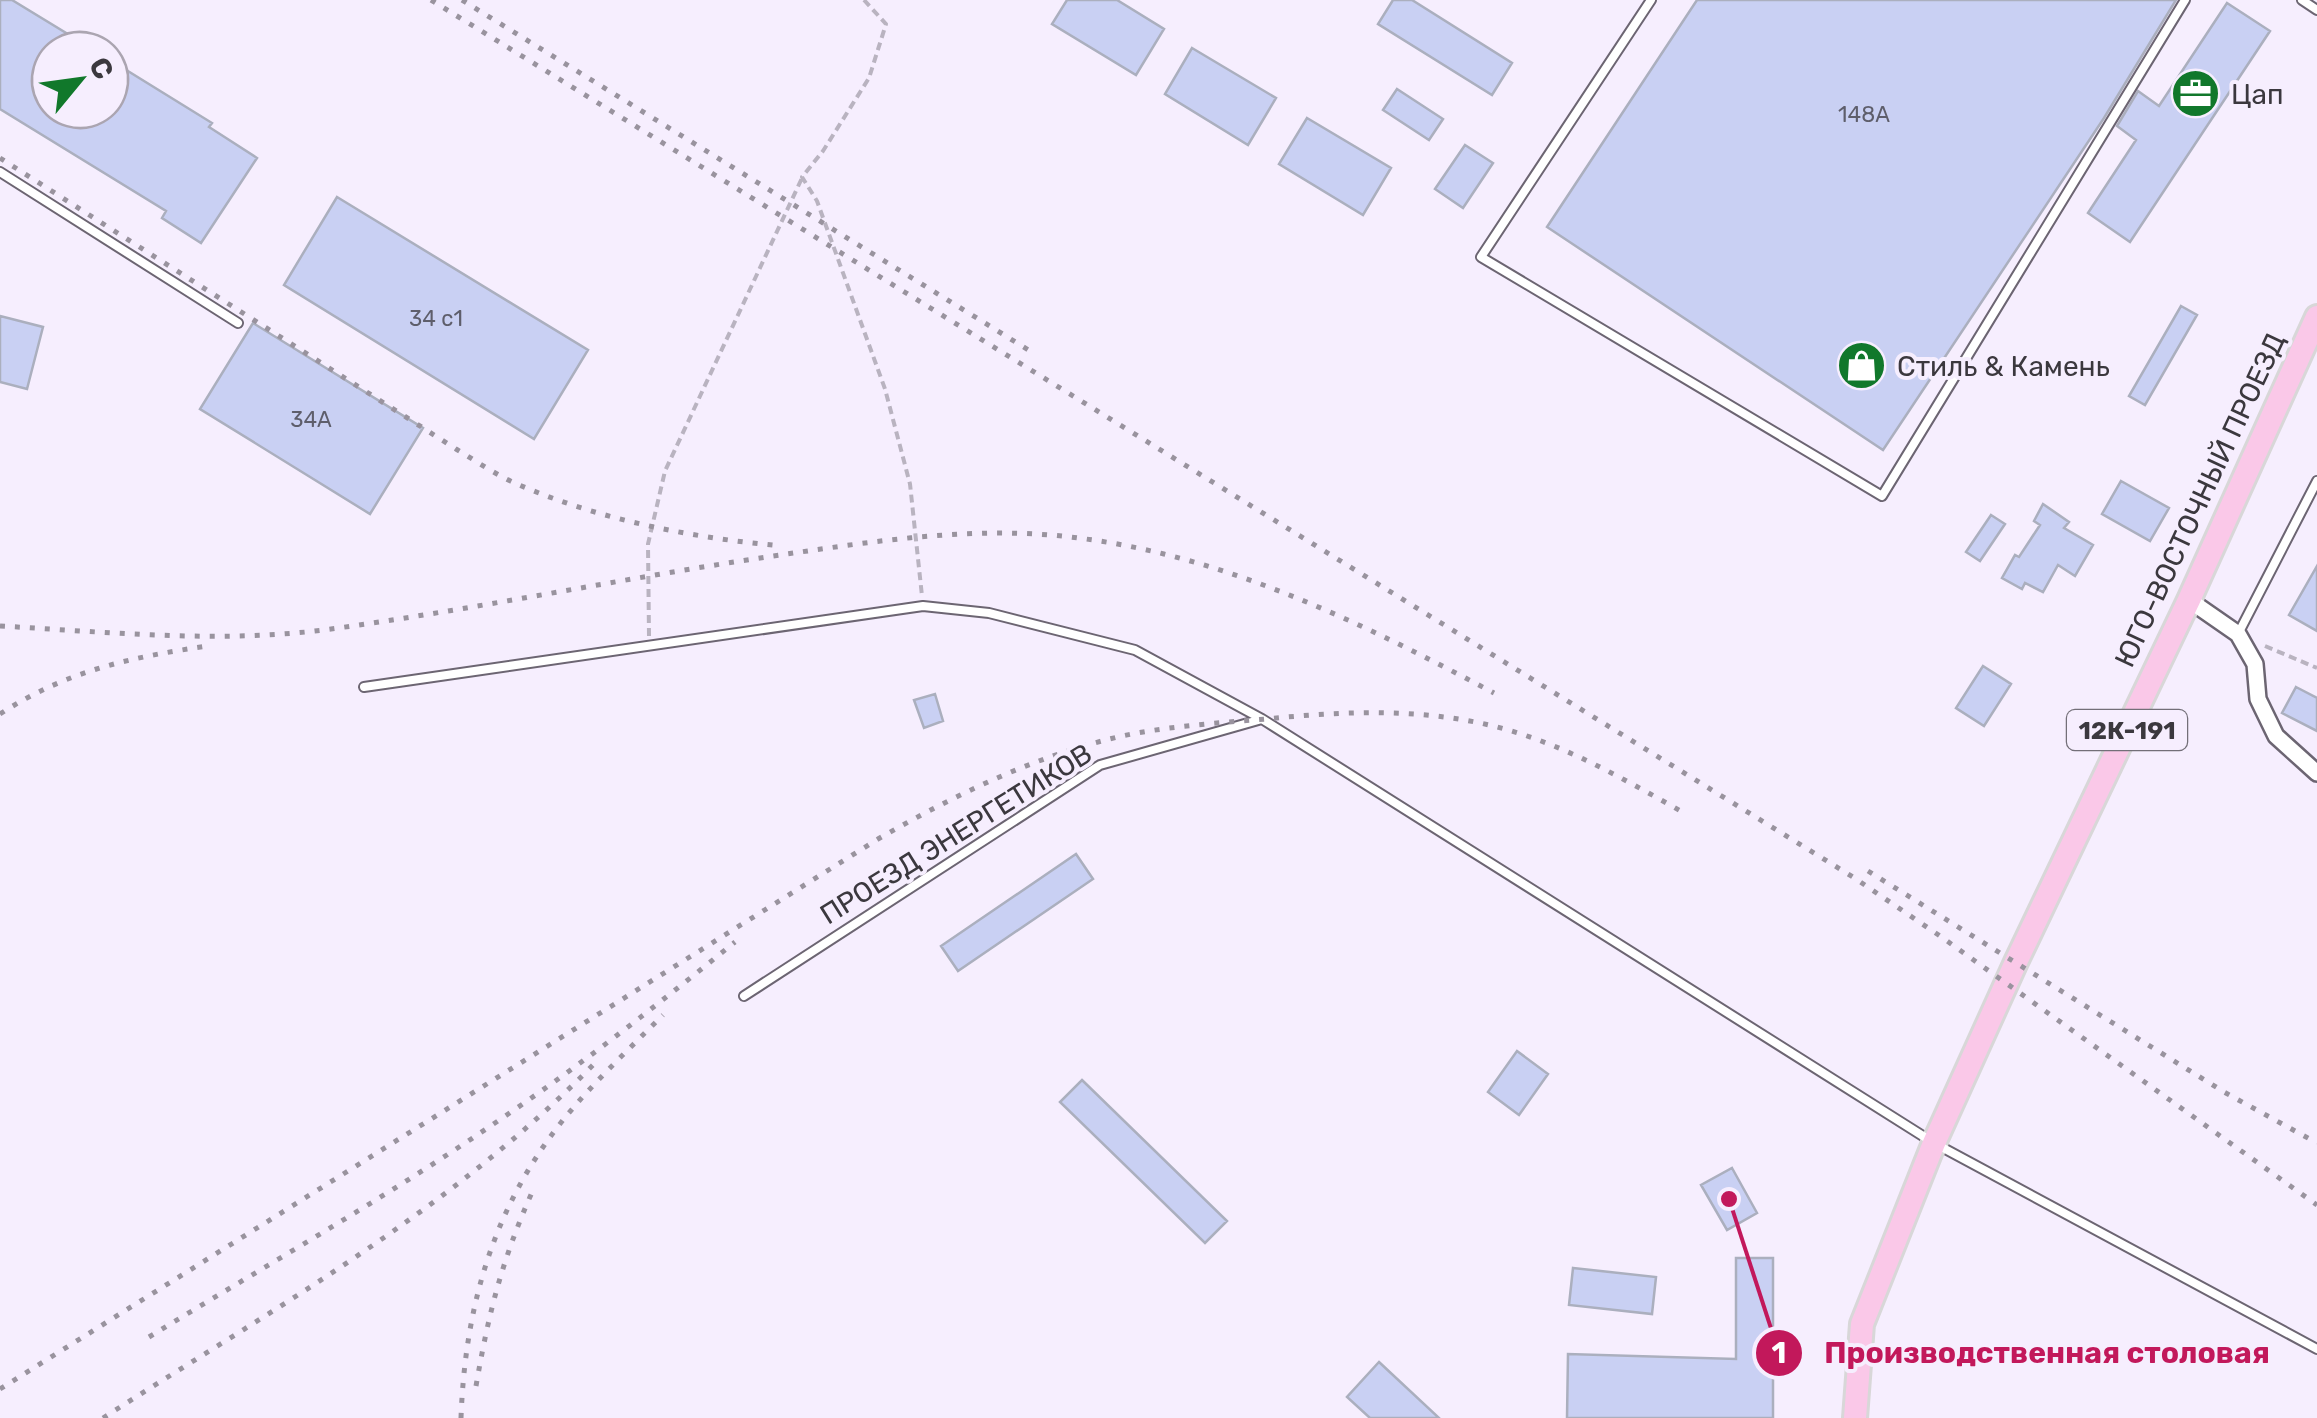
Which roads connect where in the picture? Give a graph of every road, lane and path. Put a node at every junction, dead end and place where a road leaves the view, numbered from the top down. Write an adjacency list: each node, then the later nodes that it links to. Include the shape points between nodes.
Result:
1 (864, 0): 7 (path, via 886,24 869,78)
2 (1652, 0): 3 (lane, via 1480,257 1882,496)
3 (2185, 0)
4 (2302, 0): 5 (lane)
5 (2317, 10)
6 (0, 172): 9 (lane)
7 (802, 177): 12 (path, via 817,201 885,389 910,484); 14 (path, via 665,471 648,544)
8 (2317, 317): 11 (main road, ЮГО-ВОСТОЧНЫЙ ПРОЕЗД / 12К-191)
9 (238, 324)
10 (2317, 481): 13 (lane)
11 (2190, 600): 13 (street); 20 (main road, ЮГО-ВОСТОЧНЫЙ ПРОЕЗД / 12К-191)
12 (922, 606): 14 (lane); 17 (lane, via 989,613 1136,650)
13 (2238, 634): 15 (path); 18 (street, via 2276,736)
14 (649, 646): 16 (lane)
15 (2317, 668)
16 (364, 686)
17 (1262, 719): 19 (lane, ПРОЕЗД ЭНЕРГЕТИКОВ, via 1100,766); 20 (lane)
18 (2317, 773)
19 (744, 996)
20 (1934, 1143): 21 (lane); 22 (main road, 12К-191, via 1862,1324)
21 (2317, 1349)
22 (1855, 1418)

